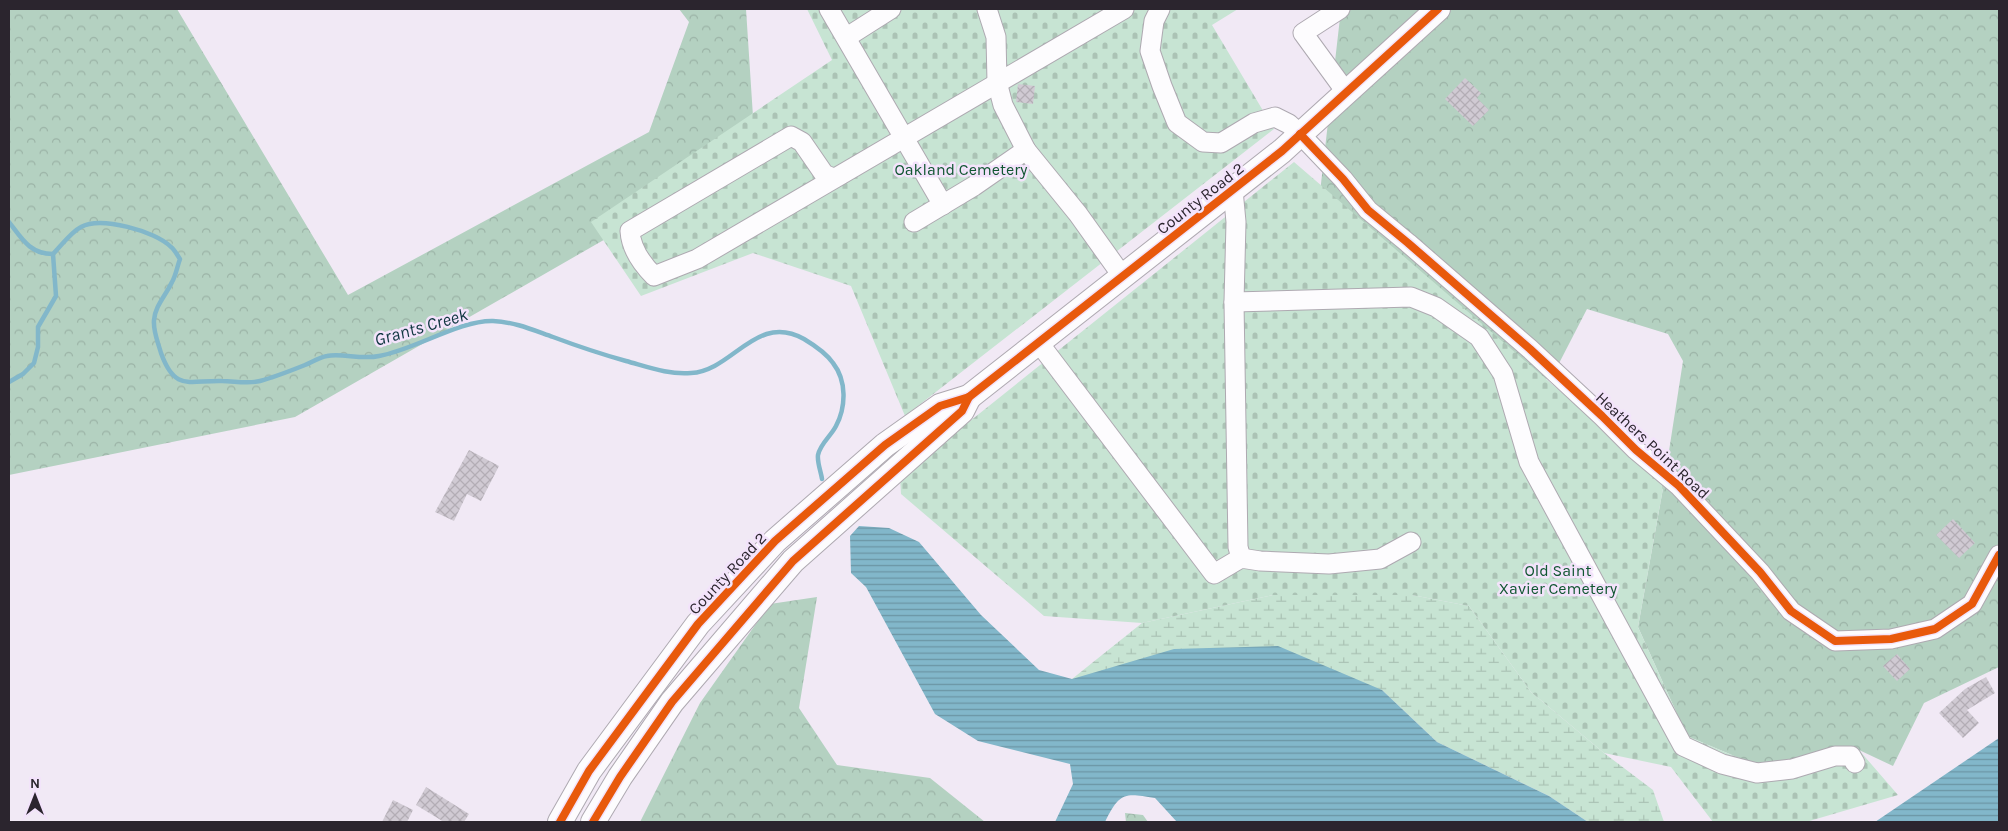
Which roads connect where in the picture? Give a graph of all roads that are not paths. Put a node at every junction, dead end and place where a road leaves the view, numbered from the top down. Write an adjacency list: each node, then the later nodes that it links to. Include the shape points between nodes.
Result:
1 (829, 9): 8 (street)
2 (891, 9): 8 (street)
3 (987, 9): 9 (street, via 996,37)
4 (1124, 9): 9 (street)
5 (1160, 9): 11 (street, Heathers Point Road, via 1154,22 1150,51 1177,123 1203,142 1222,144 1254,123 1275,117)
6 (1340, 9): 10 (street, via 1303,33)
7 (1438, 9): 10 (main road, County Road 2)
8 (847, 37): 12 (street)
9 (997, 82): 12 (street); 13 (street, via 1003,105)
10 (1346, 92): 11 (main road, County Road 2)
11 (1300, 134): 15 (main road, County Road 2); 23 (street, Heathers Point Road, via 1368,210 1530,349 1636,450 1679,486 1760,572 1791,611 1835,641 1891,639 1935,629 1972,604)
12 (903, 136): 14 (street); 16 (street)
13 (1026, 150): 16 (street); 18 (street)
14 (833, 178): 14 (street, via 697,259 654,276 631,243 630,231 791,136 802,142 824,174)
15 (1233, 190): 18 (main road, County Road 2); 19 (street, via 1236,222)
16 (943, 205): 17 (street)
17 (914, 222)
18 (1123, 276): 20 (main road, County Road 2)
19 (1234, 302): 24 (street, via 1238,547); 25 (street, via 1411,298 1436,307 1479,337 1503,374 1528,462 1683,746 1722,764 1757,772 1792,769 1835,756 1850,756)
20 (1039, 342): 21 (main road, County Road 2); 24 (street, via 1214,574)
21 (969, 397): 26 (main road, County Road 2, via 940,406 885,445 775,541 698,624 589,771); 27 (main road, County Road 2, via 962,411 793,561 672,702)
22 (1411, 542): 24 (street, via 1380,559 1329,564)
23 (1999, 555)
24 (1241, 558)
25 (1855, 763)
26 (560, 822)
27 (593, 822)

